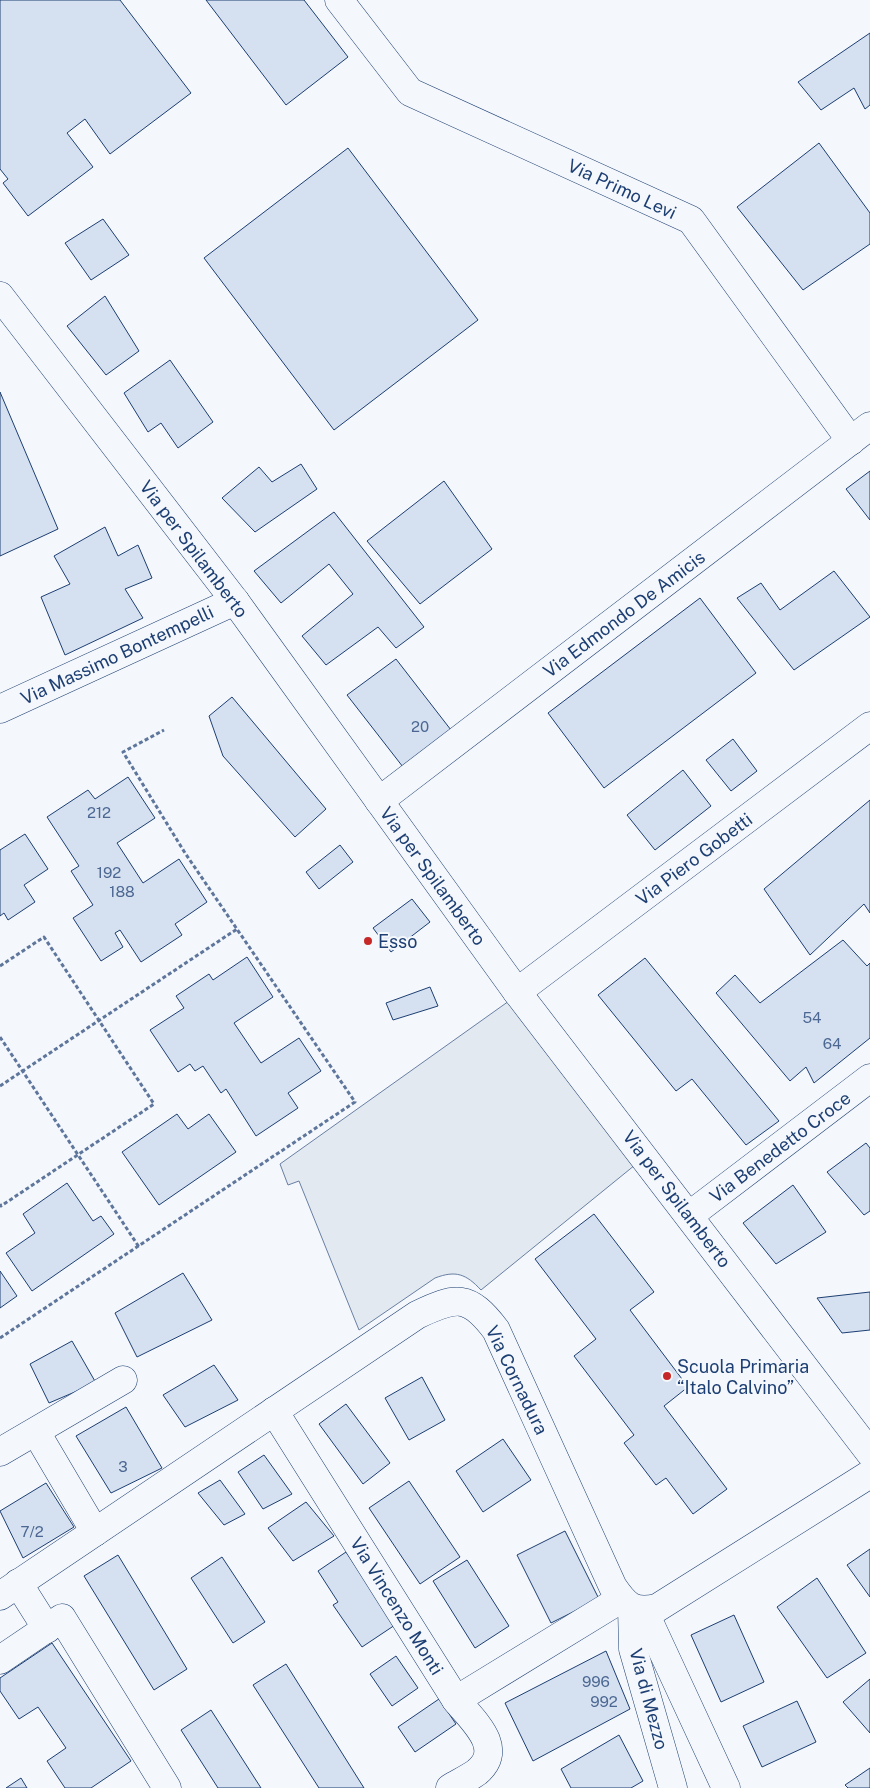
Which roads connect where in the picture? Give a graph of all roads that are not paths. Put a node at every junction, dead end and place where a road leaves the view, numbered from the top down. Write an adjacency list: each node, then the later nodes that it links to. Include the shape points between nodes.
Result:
1 (340, 0): 3 (street, Via Primo Levi, via 410,92 691,220)
2 (0, 296): 4 (street, Via per Spilamberto)
3 (861, 434): 7 (street, Via Edmondo De Amicis)
4 (234, 601): 5 (street, Via Massimo Bontempelli); 7 (street, Via per Spilamberto)
5 (0, 709)
6 (870, 726): 8 (street, Via Piero Gobetti)
7 (379, 801): 8 (street, Via per Spilamberto)
8 (517, 992): 10 (street, Via per Spilamberto)
9 (870, 1078): 10 (street, Via Benedetto Croce)
10 (690, 1215): 15 (street, Via per Spilamberto)
11 (123, 1380): 13 (street)
12 (274, 1411): 17 (street, Via Cornadura); 19 (street, Via Cornadura, via 417,1315 460,1300 474,1307 496,1330 609,1578); 22 (street, Via Vincenzo Monti)
13 (36, 1432): 14 (street); 17 (street)
14 (0, 1452)
15 (870, 1453)
16 (870, 1474): 19 (street, via 657,1608)
17 (96, 1532): 18 (street, Via Cornadura)
18 (9, 1589): 20 (street)
19 (632, 1606): 22 (street); 25 (street, Via di Mezzo, via 633,1649); 26 (street, Via Cornadura)
20 (47, 1629): 21 (street); 23 (street, via 62,1618)
21 (0, 1660)
22 (456, 1700): 24 (street, Via Vincenzo Monti, via 489,1742 490,1752 478,1772)
23 (167, 1788)
24 (450, 1788)
25 (673, 1788)
26 (726, 1788)

